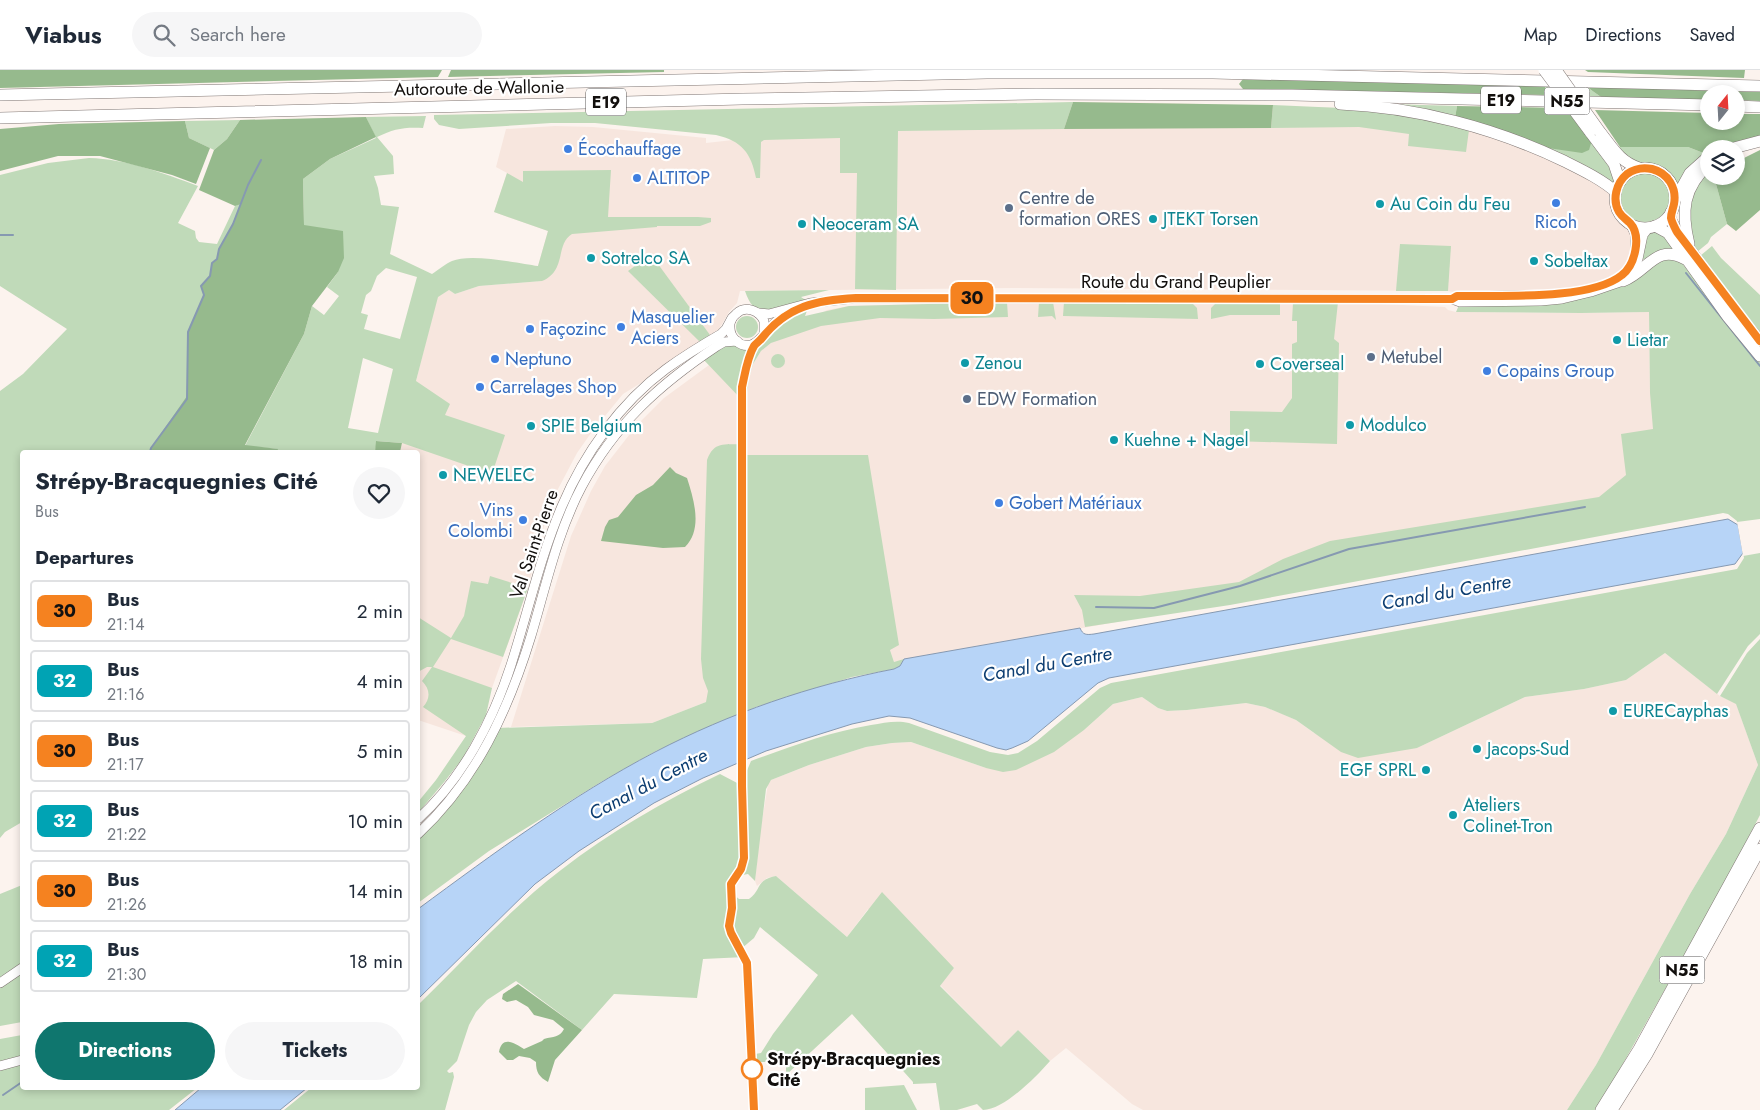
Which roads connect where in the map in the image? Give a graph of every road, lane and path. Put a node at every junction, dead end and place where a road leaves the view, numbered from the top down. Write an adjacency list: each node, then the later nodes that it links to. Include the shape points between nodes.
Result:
1 (1544, 70): 11 (highway, N55, bridge)
2 (1556, 70): 11 (highway, N55, bridge)
3 (1218, 71): 4 (highway, Autoroute de Wallonie / E19); 5 (highway, Autoroute de Wallonie / E19, via 987,73)
4 (1760, 86)
5 (0, 95)
6 (1292, 95): 7 (highway, Autoroute de Wallonie / E19); 10 (highway, Autoroute de Wallonie / E19, via 761,98); 17 (highway, via 1309,102 1403,111 1487,131 1550,155)
7 (1700, 105)
8 (1745, 106): 9 (highway)
9 (1760, 107)
10 (0, 118)
11 (1595, 132): 15 (highway, N55, via 1627,164); 17 (highway, N55, via 1614,164)
12 (1760, 141): 13 (highway)
13 (1745, 146)
14 (1700, 164): 18 (highway, via 1690,173)
15 (1639, 168): 17 (highway, via 1628,173); 18 (highway, N55, via 1653,169 1666,176 1673,188)
16 (1700, 175): 21 (highway, via 1685,203)
17 (1618, 187): 19 (highway, N55, via 1617,208)
18 (1673, 207): 20 (highway, via 1664,220); 21 (highway, N55, via 1674,226)
19 (1630, 223): 20 (highway, N55); 23 (main road, via 1636,242 1632,262 1623,275 1610,282 1538,298)
20 (1652, 226): 21 (highway, N55, via 1668,233); 22 (main road, via 1643,235 1634,268)
21 (1688, 255): 22 (highway, via 1662,254); 29 (highway, N55); 30 (highway, N55, via 1728,317)
22 (1623, 280): 23 (main road, Route du Grand Peuplier, via 1562,299 1460,302)
23 (1452, 299): 24 (main road, Route du Grand Peuplier, via 865,298)
24 (810, 303): 25 (main road, Route du Grand Peuplier, via 769,314); 27 (main road, Route du Grand Peuplier, via 776,321)
25 (758, 313): 26 (main road, via 745,309); 27 (main road, via 764,321)
26 (732, 318): 28 (main road, via 730,328); 31 (main road, Val Saint-Pierre, via 721,334 665,370 643,389 591,452 554,524 511,666 494,709 471,753)
27 (764, 334): 28 (main road, via 755,344 745,345)
28 (736, 341): 33 (main road, Val Saint-Pierre, via 717,346 659,388 623,425 600,456 563,527 522,666 497,728 456,793)
29 (1760, 342)
30 (1760, 356)
31 (420, 817)
32 (1760, 828): 39 (highway, N55)
33 (420, 832)
34 (1760, 849): 40 (highway, N55, via 1647,1054)
35 (20, 969): 36 (main road)
36 (0, 983)
37 (20, 1061): 38 (main road)
38 (0, 1066)
39 (1601, 1110)
40 (1612, 1110)

